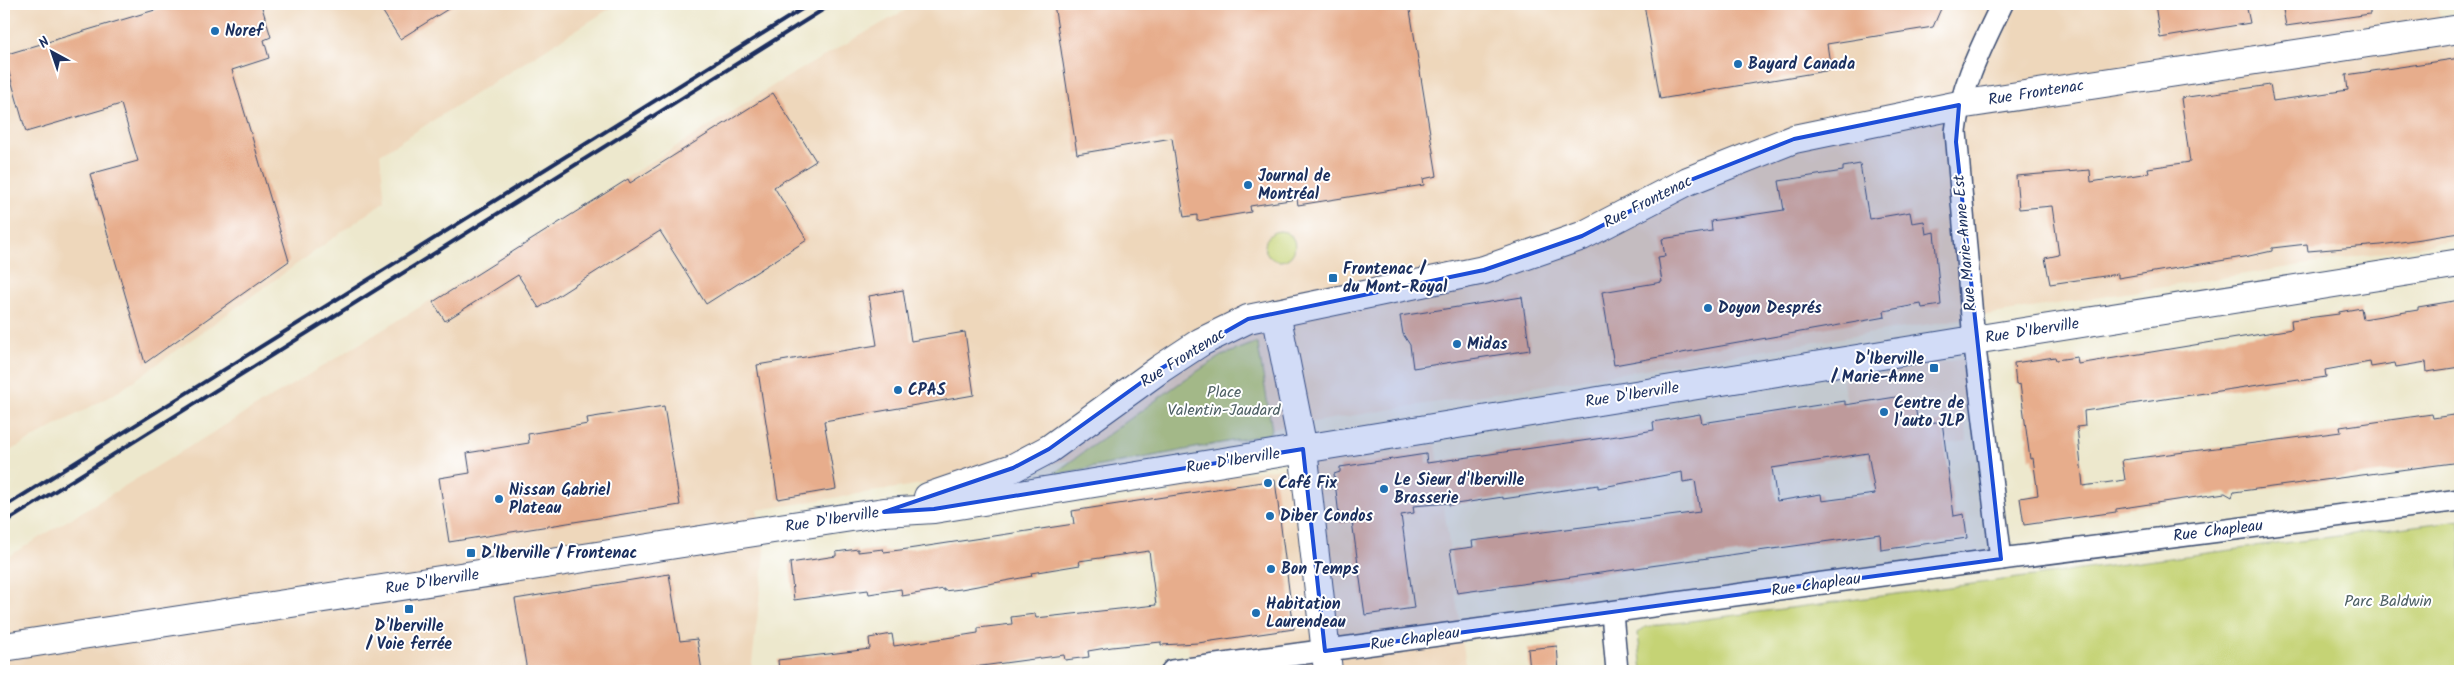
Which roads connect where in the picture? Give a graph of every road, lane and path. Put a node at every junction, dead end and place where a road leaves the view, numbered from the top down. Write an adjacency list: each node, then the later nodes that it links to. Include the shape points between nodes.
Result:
1 (2002, 4): 3 (street, Rue Marie-Anne Est, via 1969,75)
2 (2460, 29): 3 (main road, Rue Frontenac)
3 (1959, 105): 5 (main road, Rue Frontenac, via 1794,139 1688,181 1582,236 1484,270); 6 (street, Rue Marie-Anne Est, via 1956,142)
4 (2460, 263): 6 (main road, Rue D'Iberville)
5 (1276, 313): 7 (main road); 9 (main road, Rue Frontenac, via 1248,319 1201,342 1049,449 1013,468)
6 (1974, 340): 7 (main road, Rue D'Iberville); 10 (street, Rue Marie-Anne Est)
7 (1303, 449): 9 (main road, Rue D'Iberville, via 934,509); 13 (main road)
8 (2460, 500): 10 (street, Rue Chapleau)
9 (884, 512): 12 (main road, Rue D'Iberville)
10 (2000, 559): 11 (street, Rue Chapleau)
11 (1612, 613): 13 (street, Rue Chapleau); 15 (street)
12 (4, 647)
13 (1327, 661): 14 (street, Rue Chapleau)
14 (1172, 671)
15 (1617, 671)

